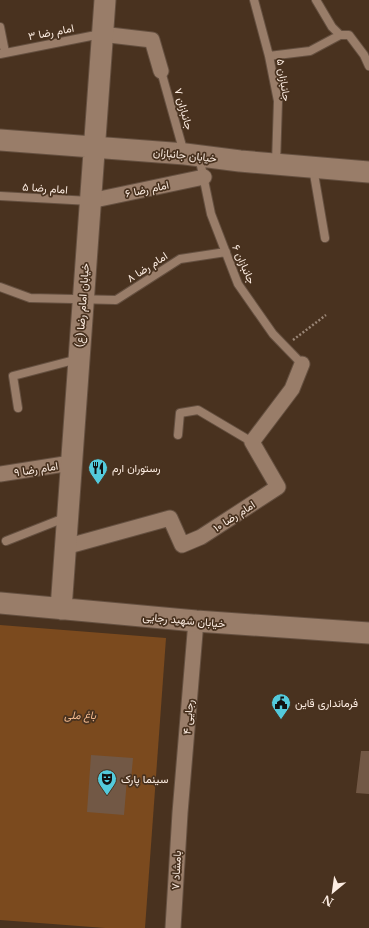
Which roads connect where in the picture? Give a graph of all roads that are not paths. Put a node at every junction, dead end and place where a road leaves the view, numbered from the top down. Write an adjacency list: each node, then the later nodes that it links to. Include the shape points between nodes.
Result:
1 (105, 0): 5 (street, خیابان امام رضا (ع))
2 (254, 0): 8 (lane, جانبازان ۵)
3 (316, 0): 6 (lane, via 332,27)
4 (0, 27): 7 (lane)
5 (101, 34): 7 (lane, امام رضا ۳); 10 (street, via 152,40); 12 (street, خیابان امام رضا (ع))
6 (340, 35): 8 (lane, via 310,51); 9 (lane, via 349,35)
7 (2, 53)
8 (269, 56): 14 (lane, جانبازان ۵, via 278,101)
9 (369, 66)
10 (161, 71): 13 (lane, جانبازان ۷)
11 (0, 140): 12 (street, خیابان جانبازان)
12 (94, 146): 13 (street, خیابان جانبازان); 19 (street, خیابان امام رضا (ع))
13 (192, 155): 14 (street, خیابان جانبازان); 17 (lane, جانبازان ۶)
14 (276, 165): 15 (street, خیابان جانبازان)
15 (313, 168): 16 (street, خیابان جانبازان); 20 (lane)
16 (369, 172)
17 (204, 177): 19 (street, امام رضا ۶); 21 (lane, جانبازان ۶, via 211,214)
18 (0, 196): 19 (lane, امام رضا ۵)
19 (90, 202): 23 (street, خیابان امام رضا (ع))
20 (325, 238)
21 (226, 252): 23 (lane, امام رضا ۸, via 180,259 116,300); 25 (lane, جانبازان ۶, via 238,284 273,334)
22 (0, 287): 23 (lane, امام رضا ۸, via 30,298)
23 (83, 299): 24 (street, خیابان امام رضا (ع))
24 (78, 359): 26 (lane, via 13,376); 29 (street, خیابان امام رضا (ع))
25 (302, 364): 28 (street, via 292,389)
26 (18, 408)
27 (178, 435): 28 (lane, via 180,413 198,410)
28 (252, 442): 33 (street, امام رضا ۱۰, via 278,487 201,537 182,544 170,518)
29 (71, 463): 30 (street, امام رضا ۹); 31 (street, خیابان امام رضا (ع))
30 (0, 474)
31 (67, 517): 32 (lane); 33 (street, خیابان امام رضا (ع))
32 (6, 541)
33 (65, 547): 35 (street, خیابان امام رضا (ع))
34 (0, 603): 35 (street, خیابان شهید رجایی)
35 (61, 609): 36 (street, خیابان شهید رجایی)
36 (196, 621): 37 (street, خیابان شهید رجایی); 38 (street, رجایی ۴)
37 (369, 633)
38 (180, 813): 39 (street, بامشاد ۷)
39 (173, 928)

